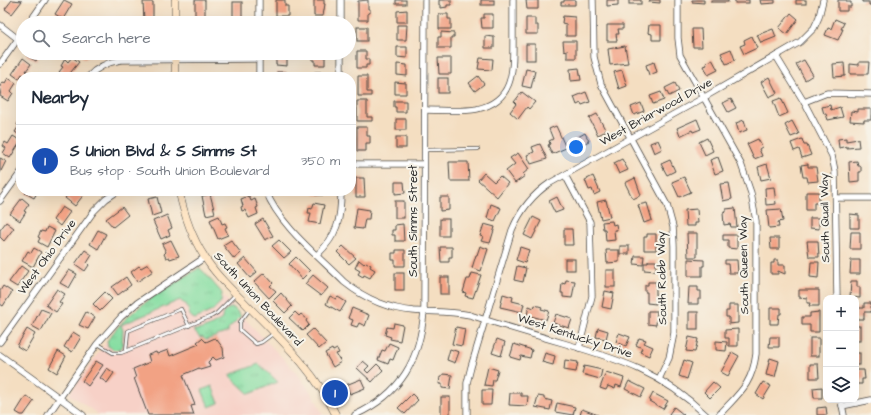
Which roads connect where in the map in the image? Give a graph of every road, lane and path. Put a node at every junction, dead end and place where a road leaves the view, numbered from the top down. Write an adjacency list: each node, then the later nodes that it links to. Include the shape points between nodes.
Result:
1 (45, 0): 10 (street)
2 (175, 0): 11 (main road)
3 (259, 0): 12 (street)
4 (341, 0): 13 (street)
5 (425, 0): 30 (street, South Simms Street)
6 (513, 0): 30 (street, via 513,71 503,92 493,102 478,109)
7 (593, 0): 31 (street, South Robb Way, via 594,57 606,94)
8 (678, 0): 28 (street, South Queen Way, via 680,55)
9 (823, 0): 17 (street, West Briarwood Drive, via 819,18 809,35)
10 (34, 16)
11 (175, 16)
12 (259, 16)
13 (341, 16)
14 (0, 25): 15 (street)
15 (16, 37)
16 (16, 42): 22 (street)
17 (776, 56): 28 (street, West Briarwood Drive); 29 (street, South Quail Way)
18 (121, 60): 23 (street, via 106,64)
19 (175, 60): 24 (main road)
20 (259, 60): 25 (street)
21 (341, 60): 26 (street)
22 (0, 64)
23 (93, 72)
24 (175, 72)
25 (259, 72)
26 (341, 72)
27 (871, 94): 29 (street, via 827,93)
28 (703, 98): 31 (street, West Briarwood Drive); 70 (street, South Queen Way, via 741,164 751,193 756,221 754,368 747,385)
29 (804, 102): 42 (street, South Quail Way, via 832,156 836,171)
30 (425, 110): 33 (street, South Simms Street)
31 (630, 139): 36 (street, West Briarwood Drive); 59 (street, South Robb Way, via 667,205 673,227 674,333 669,358)
32 (478, 149): 33 (lane)
33 (424, 150): 35 (street, South Simms Street)
34 (356, 164): 35 (street)
35 (424, 164): 50 (street, South Simms Street)
36 (565, 175): 51 (street, West Briarwood Drive, via 540,191 518,217); 56 (street, via 590,222 592,296)
37 (16, 179): 44 (street)
38 (110, 196): 54 (street, West Ohio Drive, via 94,211)
39 (180, 196): 46 (main road, South Union Boulevard, via 191,232)
40 (268, 196): 45 (street, West Kentucky Drive, via 281,217)
41 (341, 196): 45 (street, via 337,228 330,241)
42 (836, 198): 43 (street); 48 (street, South Quail Way)
43 (871, 198)
44 (0, 201)
45 (317, 255): 50 (street, West Kentucky Drive, via 344,282 370,299 402,309)
46 (204, 258): 47 (main road, South Union Boulevard); 55 (street, via 128,310)
47 (236, 295): 49 (main road, South Union Boulevard); 52 (lane, via 214,315)
48 (837, 295)
49 (250, 309): 53 (main road, South Union Boulevard); 53 (lane, via 240,322 240,330 256,344)
50 (424, 311): 51 (street, West Kentucky Drive, via 455,312); 67 (street, South Simms Street, via 420,343 406,374 388,394)
51 (485, 320): 56 (street, West Kentucky Drive); 68 (street, West Briarwood Drive, via 468,376)
52 (189, 326): 57 (lane); 57 (lane, via 181,309 128,331)
53 (274, 333): 66 (main road, South Union Boulevard, via 316,379)
54 (0, 342)
55 (97, 344): 57 (lane, via 113,353); 60 (street)
56 (579, 348): 59 (street, West Kentucky Drive, via 624,362)
57 (126, 351)
58 (0, 355): 60 (street)
59 (658, 379): 69 (street, West Kentucky Drive, via 683,394)
60 (60, 398): 64 (street); 65 (street)
61 (871, 400): 63 (street)
62 (842, 403): 63 (street)
63 (842, 406): 71 (street)
64 (48, 415)
65 (83, 415)
66 (336, 415)
67 (355, 415)
68 (467, 415)
69 (706, 415)
70 (719, 415)
71 (844, 415)

